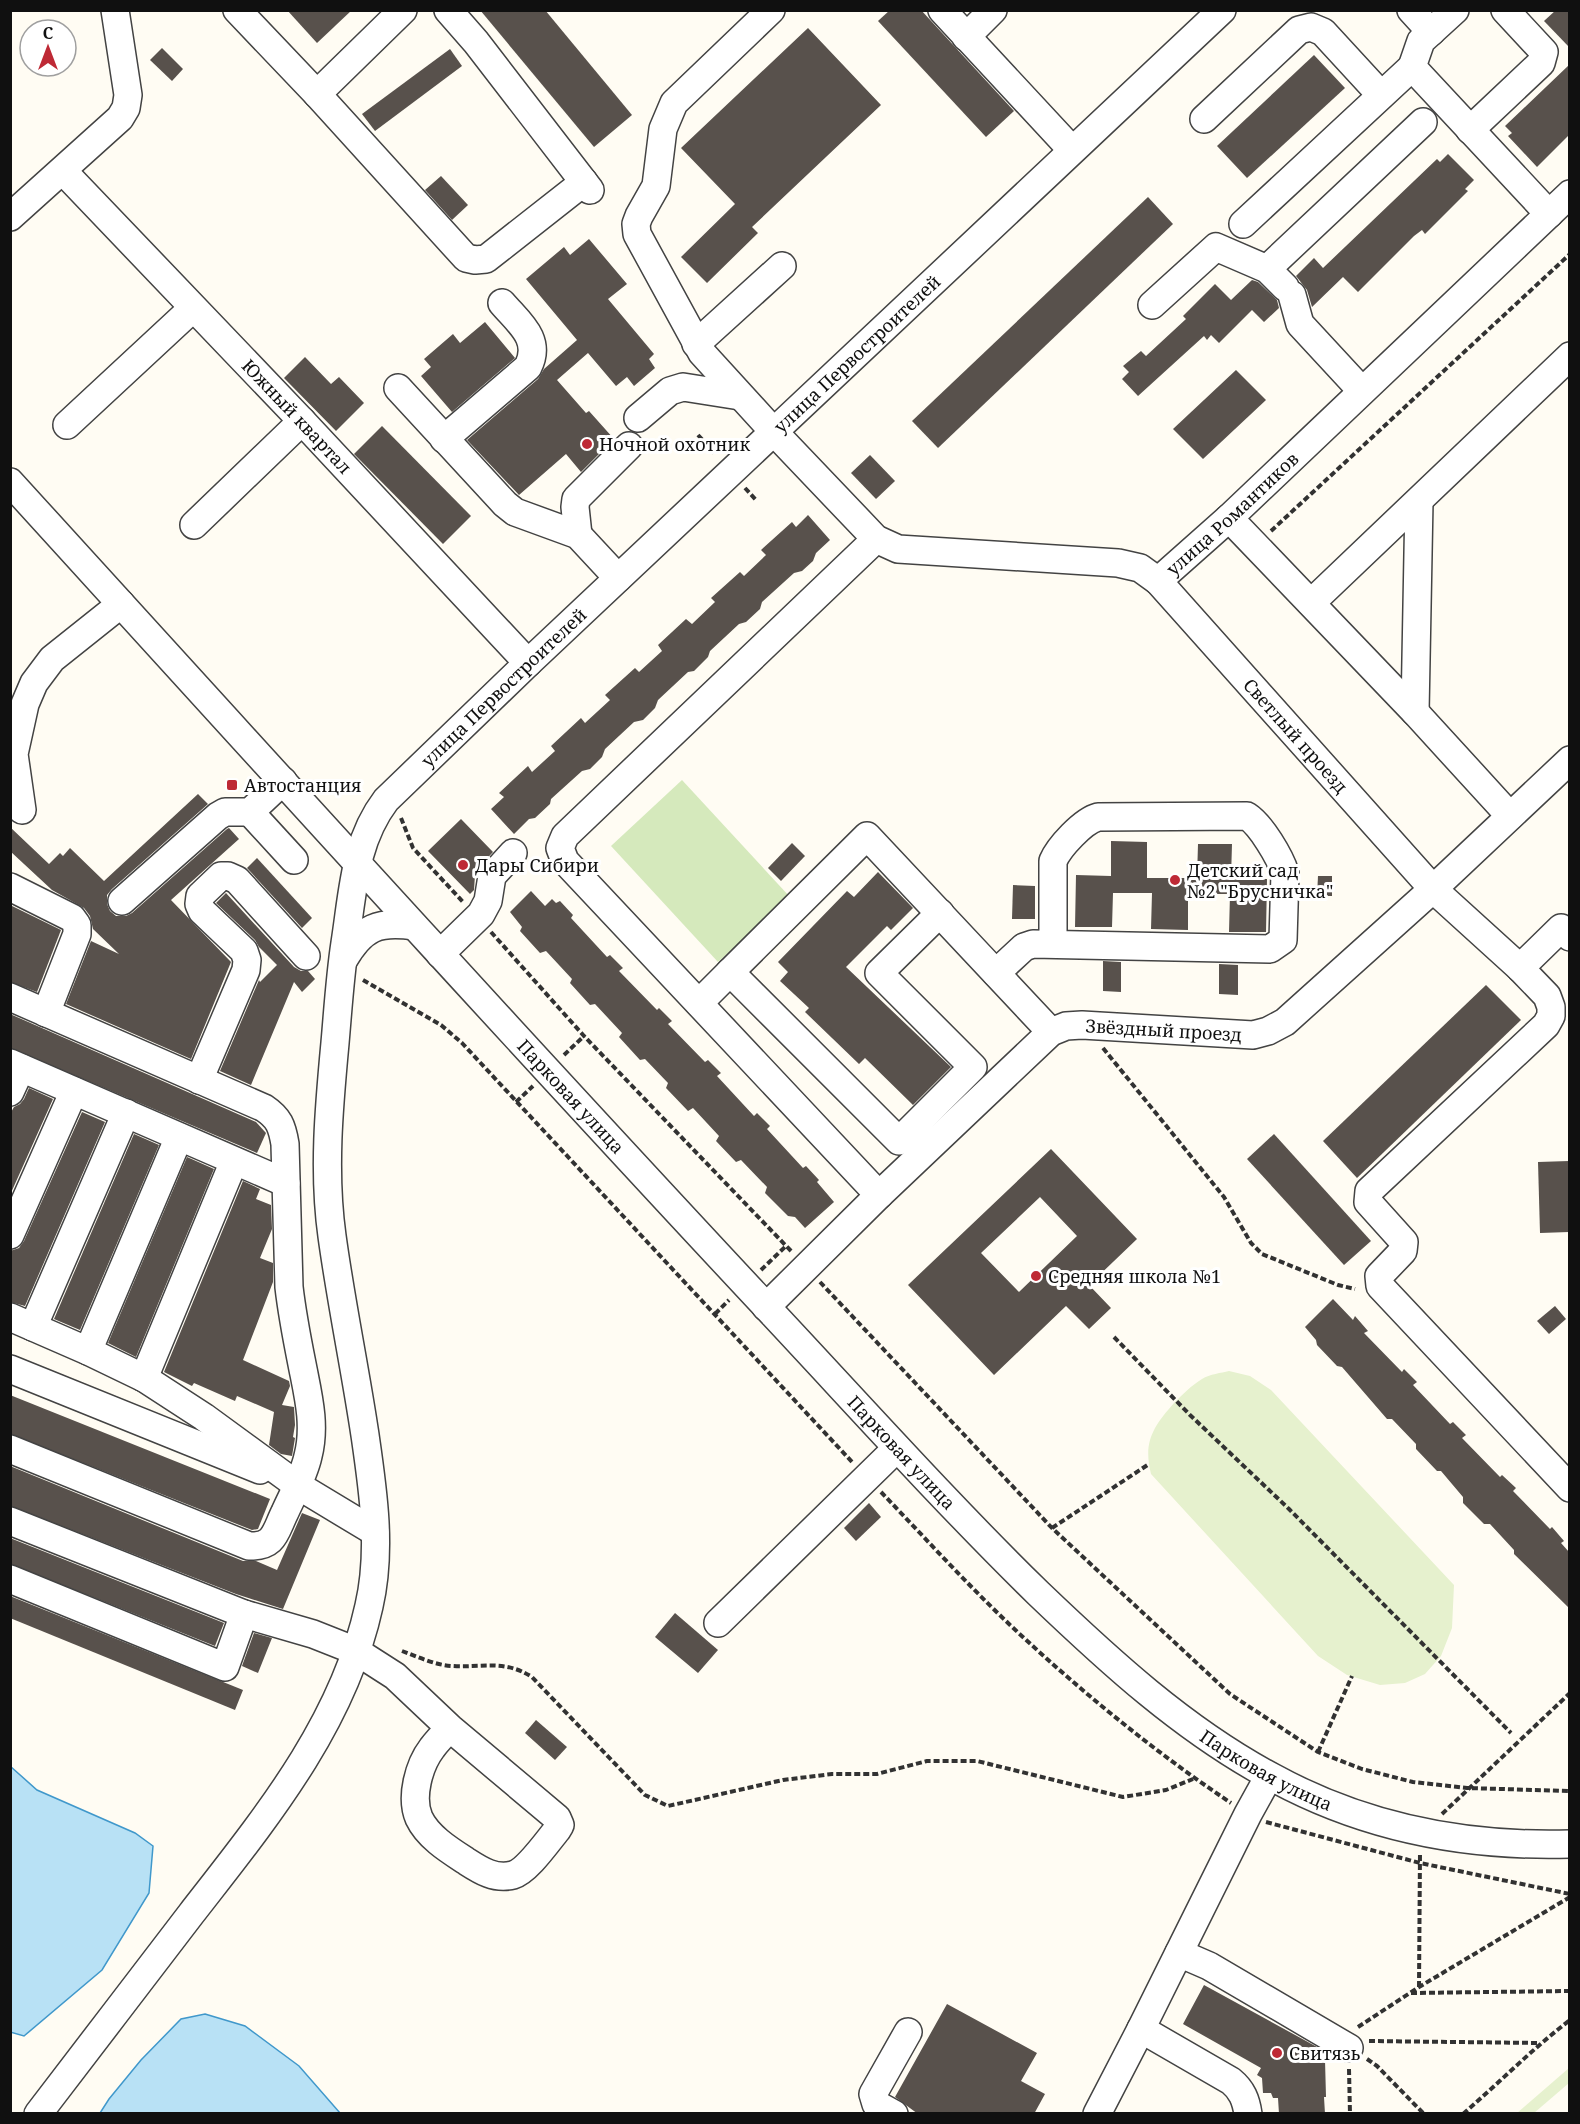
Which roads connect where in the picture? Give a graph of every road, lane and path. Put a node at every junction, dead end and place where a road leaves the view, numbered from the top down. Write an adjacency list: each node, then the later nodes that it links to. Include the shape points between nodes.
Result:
1 (115, 10): 21 (street, via 128,95 126,108)
2 (237, 10): 15 (street)
3 (403, 10): 15 (street)
4 (448, 10): 15 (street, via 587,186 486,259 466,258)
5 (771, 10): 31 (street, улица Романтиков, via 674,103 663,129 656,186 636,224 640,241)
6 (942, 10): 13 (street)
7 (993, 10): 13 (street)
8 (1222, 10): 20 (street, улица Первостроителей)
9 (1411, 10): 12 (street)
10 (1455, 10): 12 (street)
11 (1505, 10): 19 (street, via 1544,52 1541,63)
12 (1431, 32): 14 (street, via 1421,41)
13 (966, 37): 20 (street)
14 (1412, 68): 16 (street); 19 (street)
15 (317, 94)
16 (1382, 95): 17 (street, via 1323,32 1311,27 1299,30); 24 (street)
17 (1204, 119)
18 (1423, 122): 27 (street)
19 (1470, 130): 22 (street)
20 (1072, 150): 39 (street, улица Первостроителей)
21 (63, 171): 23 (street); 30 (street, Южный квартал)
22 (1562, 207): 34 (street, улица Романтиков)
23 (10, 217)
24 (1243, 224)
25 (1569, 254): 48 (path)
26 (782, 266): 31 (street)
27 (1282, 284): 29 (street, via 1216,247); 34 (street, via 1300,324)
28 (502, 303): 40 (street, via 531,338 532,358 528,367)
29 (1152, 305)
30 (193, 308): 37 (street, Южный квартал); 38 (street)
31 (696, 344): 35 (street, улица Романтиков)
32 (1569, 356): 43 (street)
33 (398, 388): 40 (street)
34 (1362, 391): 44 (street, улица Романтиков)
35 (740, 396): 36 (street, via 683,387 670,391); 39 (street, улица Романтиков)
36 (638, 418)
37 (302, 421): 45 (street); 53 (street, Южный квартал)
38 (67, 425)
39 (774, 432): 47 (street, улица Романтиков); 49 (street, улица Первостроителей)
40 (444, 439): 46 (street, via 515,512)
41 (629, 446): 46 (street, via 576,499)
42 (10, 482): 52 (street, Парковая улица)
43 (1419, 501): 51 (street); 54 (street)
44 (1229, 518): 48 (street); 50 (street, улица Романтиков)
45 (194, 525)
46 (578, 534): 49 (street)
47 (876, 539): 50 (street, улица Романтиков, via 898,549 922,552 1118,563 1140,568); 79 (street, via 564,836 560,848 565,861)
48 (1256, 546): 51 (street)
49 (618, 578): 53 (street, улица Первостроителей)
50 (1158, 581): 65 (street, Светлый проезд)
51 (1311, 603): 54 (street)
52 (121, 604): 56 (street, Парковая улица); 57 (street, via 52,659 34,683 14,754)
53 (528, 663): 63 (street, улица Первостроителей, via 386,800 374,816)
54 (1415, 712): 60 (street)
55 (1569, 760): 60 (street, Звёздный проезд)
56 (283, 781): 58 (street); 63 (street, Парковая улица)
57 (22, 810)
58 (250, 812): 62 (street); 66 (street, via 225,812 218,816)
59 (401, 816): 68 (path, via 412,848)
60 (1510, 816): 65 (street, Звёздный проезд)
61 (513, 853): 68 (street, via 492,876 488,902)
62 (294, 860)
63 (357, 863): 69 (street, Парковая улица); 74 (street, улица Первостроителей)
64 (10, 887): 80 (street, via 72,918 77,925)
65 (1433, 889): 75 (street, Светлый проезд); 81 (street, Звёздный проезд, via 1285,1023 1268,1031 1253,1035 1082,1025)
66 (122, 902)
67 (940, 913): 76 (street, via 867,836); 76 (street, via 879,973 974,1067 899,1141); 77 (street)
68 (477, 917): 72 (street); 93 (path)
69 (414, 926): 72 (street, Парковая улица); 74 (street, via 381,925 366,931)
70 (1569, 937): 75 (street, via 1562,928)
71 (1053, 944): 71 (street, via 1270,949 1283,940 1285,873 1254,821 1247,816 1090,819 1053,861); 77 (street, via 1024,947)
72 (440, 954): 95 (street, Парковая улица)
73 (306, 956): 84 (street, via 237,880 221,876 200,896 202,911 244,951 247,960)
74 (343, 961): 108 (street, улица Первостроителей, via 328,1127 327,1196 367,1451)
75 (1520, 968): 105 (street, Светлый проезд, via 1547,996 1551,1016 1546,1025 1369,1191 1368,1202 1404,1242 1403,1251 1379,1276 1380,1286)
76 (730, 972): 79 (street)
77 (996, 973): 81 (street)
78 (10, 997): 80 (street)
79 (699, 1004): 91 (street)
80 (46, 1013): 84 (street)
81 (1051, 1032): 91 (street)
82 (1103, 1047): 94 (path, via 1224,1197 1251,1243 1262,1254)
83 (16, 1065): 85 (street); 86 (street)
84 (200, 1080): 90 (street, via 274,1114 282,1125)
85 (74, 1091): 87 (street); 92 (street)
86 (10, 1092)
87 (126, 1113): 88 (street); 96 (street)
88 (179, 1137): 89 (street); 98 (street)
89 (234, 1161): 90 (street); 100 (street)
90 (286, 1183): 104 (street, via 289,1287 311,1420 308,1457)
91 (879, 1195): 93 (street)
92 (10, 1235)
93 (806, 1268): 95 (street); 107 (path)
94 (1355, 1289)
95 (766, 1307): 101 (street, Парковая улица)
96 (22, 1322): 98 (street)
97 (1114, 1337): 116 (path)
98 (88, 1351): 100 (street)
99 (10, 1369): 104 (street)
100 (144, 1378): 104 (street)
101 (897, 1448): 111 (street); 118 (street, Парковая улица, via 1087,1640 1162,1704)
102 (10, 1449): 104 (street, via 249,1546 271,1541)
103 (1149, 1464): 107 (path)
104 (297, 1485): 108 (street)
105 (1569, 1488)
106 (10, 1521): 110 (street)
107 (1052, 1528): 117 (path, via 1230,1694)
108 (375, 1532): 113 (street, улица Первостроителей, via 370,1601)
109 (10, 1579): 110 (street, via 225,1667)
110 (244, 1614): 113 (street)
111 (718, 1623)
112 (392, 1648): 119 (path, via 437,1664 487,1664 521,1670 645,1795 668,1806 783,1780 877,1774 927,1761 977,1761 1123,1797 1166,1790)
113 (356, 1651): 115 (street, via 395,1676); 131 (street, улица Первостроителей, via 325,1722 282,1793)
114 (1352, 1676): 117 (path)
115 (450, 1728): 115 (street, via 424,1762 416,1794 419,1818 436,1839 479,1869 492,1875 514,1875 557,1830 557,1818)
116 (1511, 1732)
117 (1318, 1752): 120 (path, via 1413,1782 1499,1790)
118 (1269, 1776): 121 (street, Парковая улица, via 1347,1811 1430,1834 1512,1844); 123 (street)
119 (1194, 1778)
120 (1569, 1791)
121 (1569, 1844)
122 (1569, 1897): 125 (path)
123 (1179, 1953): 127 (street); 130 (street, via 1209,1966)
124 (1569, 1991): 125 (path)
125 (1410, 1993): 130 (path)
126 (1569, 2020): 129 (path)
127 (1141, 2029): 133 (street); 134 (street, via 1240,2088)
128 (908, 2032): 132 (street, via 873,2094 876,2104)
129 (1540, 2043): 130 (path); 137 (path)
130 (1342, 2044): 135 (path); 136 (path, via 1377,2066)
131 (38, 2114)
132 (894, 2114)
133 (1097, 2114)
134 (1248, 2114)
135 (1350, 2114)
136 (1424, 2114)
137 (1463, 2114)

